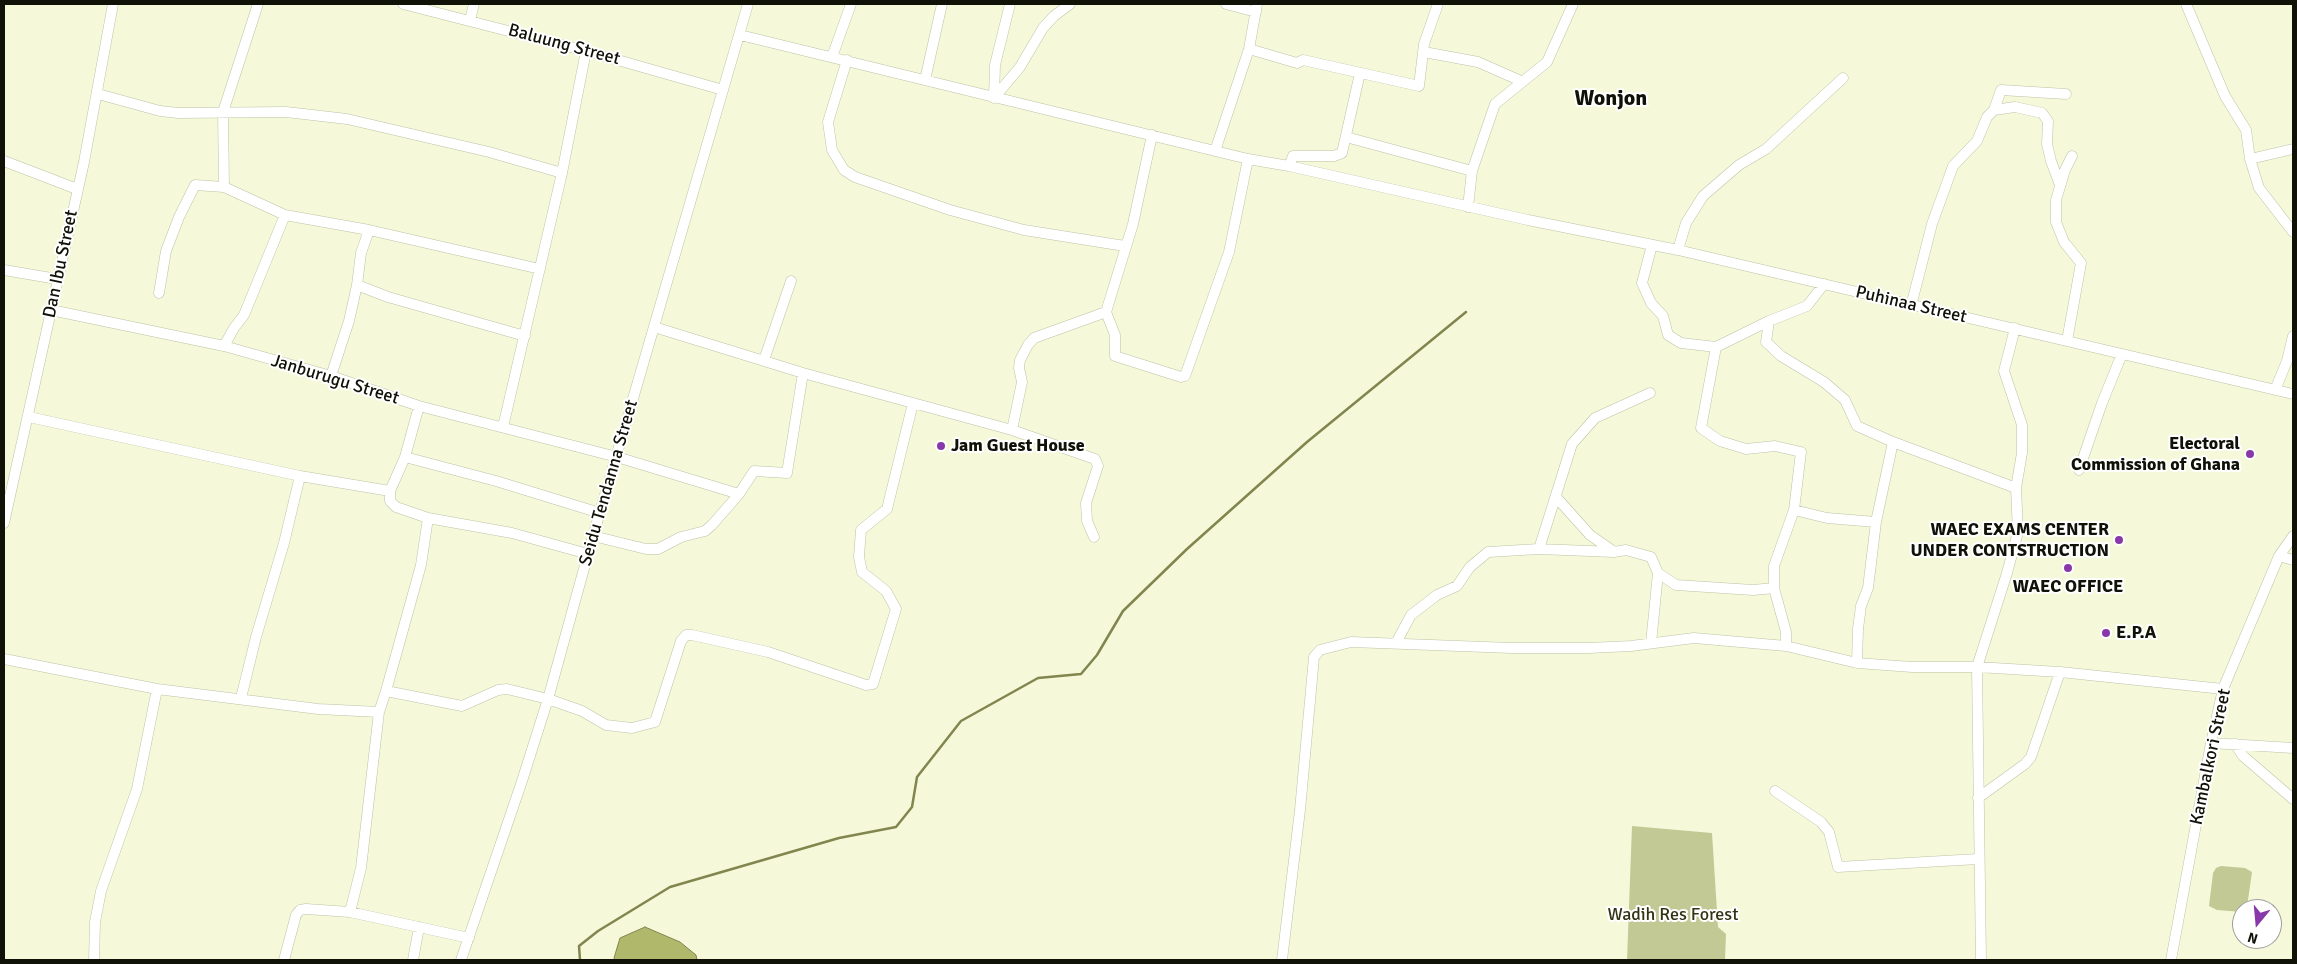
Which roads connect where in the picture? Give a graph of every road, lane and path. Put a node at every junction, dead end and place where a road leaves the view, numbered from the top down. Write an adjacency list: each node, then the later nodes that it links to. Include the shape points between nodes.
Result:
1 (114, 4): 27 (street, Dan Ibu Street)
2 (258, 4): 31 (street)
3 (404, 4): 15 (street, Baluung Street)
4 (474, 4): 15 (street)
5 (748, 4): 16 (street, Seidu Tendanna Street)
6 (851, 4): 20 (street)
7 (942, 4): 24 (street)
8 (1010, 4): 29 (street, via 995,64)
9 (1070, 4): 29 (street, via 1043,28 1020,67)
10 (1226, 4): 14 (street)
11 (1438, 4): 19 (street)
12 (1573, 4): 25 (street, via 1547,62)
13 (2186, 4): 38 (street, via 2225,96 2246,130)
14 (1256, 8): 17 (street)
15 (470, 20): 18 (street, Baluung Street)
16 (740, 35): 20 (street, Puhinaa Street); 26 (street, Seidu Tendanna Street)
17 (1249, 49): 22 (street, via 1297,63 1303,60); 35 (street)
18 (586, 51): 26 (street, Baluung Street); 42 (street)
19 (1424, 52): 22 (street, via 1418,86); 25 (street, via 1478,62)
20 (832, 57): 21 (street, Puhinaa Street)
21 (847, 60): 24 (street, Puhinaa Street); 51 (street, via 828,122 832,150 844,170 855,177 950,210 1024,230)
22 (1360, 73): 33 (street)
23 (1843, 78): 52 (street, via 1766,149 1739,165 1703,196 1686,223)
24 (926, 80): 29 (street, Puhinaa Street)
25 (1521, 81): 41 (street, via 1495,104)
26 (723, 90): 64 (street, Seidu Tendanna Street)
27 (98, 94): 31 (street, via 160,111); 45 (street, Dan Ibu Street)
28 (2066, 94): 30 (street, via 2001,90)
29 (994, 98): 32 (street, Puhinaa Street)
30 (1994, 110): 43 (street, via 2015,107 2042,112 2048,121 2047,144); 60 (street, via 1987,117 1977,140 1953,166 1932,224)
31 (223, 112): 42 (street, via 286,112 347,119 489,152); 44 (street)
32 (1152, 135): 35 (street, Puhinaa Street); 51 (street, via 1133,224)
33 (1346, 137): 40 (street, via 1342,153 1334,156 1292,156); 41 (street)
34 (2293, 149): 38 (street)
35 (1215, 151): 37 (street, Puhinaa Street)
36 (2072, 156): 43 (street)
37 (1248, 159): 40 (street, Puhinaa Street); 62 (street, via 1229,252 1185,376 1115,356 1115,335)
38 (2250, 159): 49 (street, via 2259,188)
39 (4, 161): 45 (street)
40 (1289, 166): 46 (street, Puhinaa Street)
41 (1472, 171): 46 (street)
42 (562, 173): 53 (street)
43 (2060, 185): 68 (street, via 2056,222 2064,242 2081,263)
44 (224, 187): 47 (street); 59 (street, via 195,185 178,217 166,251)
45 (77, 189): 55 (street, Dan Ibu Street)
46 (1468, 207): 50 (street, Puhinaa Street)
47 (285, 215): 48 (street); 69 (street, via 244,315)
48 (369, 230): 53 (street); 58 (street, via 361,252)
49 (2293, 232)
50 (1652, 245): 52 (street, Puhinaa Street); 70 (street, via 1642,283 1650,303 1662,316 1668,335 1681,343)
51 (1125, 246): 62 (street)
52 (1678, 250): 57 (street, Puhinaa Street)
53 (540, 269): 66 (street)
54 (4, 270): 55 (street)
55 (57, 279): 61 (street, Dan Ibu Street)
56 (791, 281): 72 (street)
57 (1824, 284): 60 (street, Puhinaa Street); 63 (street, via 1807,306)
58 (357, 285): 66 (street); 74 (street)
59 (160, 293)
60 (1911, 306): 65 (street, Puhinaa Street)
61 (52, 310): 69 (street, Janburugu Street); 80 (street, Dan Ibu Street)
62 (1106, 312): 82 (street, via 1034,338 1028,345 1020,360 1022,382)
63 (1770, 321): 70 (street); 83 (street, via 1766,342 1780,356 1824,382 1845,400 1857,426)
64 (654, 327): 72 (street); 85 (street, Seidu Tendanna Street)
65 (2016, 328): 68 (street, Puhinaa Street); 88 (street, via 2004,370 2022,426 2022,452)
66 (525, 336): 81 (street)
67 (2293, 336): 75 (street)
68 (2067, 341): 71 (street, Puhinaa Street)
69 (224, 346): 74 (street, Janburugu Street)
70 (1716, 347): 92 (street, via 1701,428 1720,441 1746,449 1775,446 1801,452)
71 (2122, 354): 75 (street, Puhinaa Street); 86 (street)
72 (764, 360): 73 (street)
73 (803, 373): 78 (street); 90 (street, via 787,473 754,471)
74 (331, 376): 79 (street, Janburugu Street)
75 (2275, 390): 77 (street, Puhinaa Street)
76 (1650, 393): 91 (street, via 1594,418 1588,424 1572,444)
77 (2293, 394)
78 (913, 403): 82 (street); 118 (street, via 887,509 861,530 859,557 862,572 886,591 896,609 873,684 866,685 768,652 686,635 681,641 655,722 650,725 632,728 606,725 582,711)
79 (419, 406): 81 (street, Janburugu Street); 84 (street)
80 (29, 417): 87 (street); 96 (street, Dan Ibu Street)
81 (503, 427): 85 (street, Janburugu Street)
82 (1012, 430): 99 (street, via 1094,460 1098,466 1086,503 1087,522)
83 (1893, 442): 88 (street); 95 (street)
84 (405, 457): 89 (street); 93 (street)
85 (617, 457): 90 (street, Janburugu Street); 93 (street, Seidu Tendanna Street)
86 (2079, 470)
87 (300, 476): 89 (street); 117 (street)
88 (2016, 488): 112 (street, via 2018,532)
89 (390, 491): 94 (street, via 390,501 396,507)
90 (739, 494): 97 (street, via 704,531 658,548 646,549)
91 (1556, 496): 100 (street); 101 (street, via 1590,535)
92 (1794, 510): 95 (street, via 1827,518); 106 (street, via 1774,566)
93 (600, 513): 97 (street, Seidu Tendanna Street)
94 (428, 518): 102 (street, via 512,533); 116 (street, via 421,565)
95 (1876, 522): 111 (street, via 1868,588 1861,606)
96 (4, 523)
97 (593, 536): 102 (street, Seidu Tendanna Street)
98 (2293, 536): 103 (street, Kambalkori Street)
99 (1094, 537)
100 (1539, 549): 101 (street); 107 (street, via 1488,552 1470,567 1457,586 1437,595 1411,614)
101 (1614, 552): 105 (street, via 1626,550 1651,557)
102 (588, 554): 118 (street, Seidu Tendanna Street)
103 (2280, 556): 104 (street); 115 (street, Kambalkori Street)
104 (2293, 560)
105 (1658, 573): 106 (street, via 1676,585 1753,590); 108 (street)
106 (1774, 588): 109 (street, via 1786,632)
107 (1396, 643): 108 (street, via 1589,648); 134 (street, via 1351,642 1320,650 1314,657)
108 (1651, 643): 109 (street, via 1694,638)
109 (1786, 646): 111 (street)
110 (4, 659): 114 (street)
111 (1857, 663): 112 (street)
112 (1977, 667): 113 (street); 124 (street)
113 (2060, 672): 115 (street); 124 (street, via 2031,757)
114 (157, 689): 117 (street); 130 (street, via 137,789 101,891 95,922)
115 (2223, 689): 120 (street, Kambalkori Street)
116 (386, 691): 118 (street, via 462,706 506,689); 119 (street)
117 (241, 698): 119 (street, via 318,710)
118 (548, 699): 129 (street, Seidu Tendanna Street)
119 (379, 712): 127 (street, via 360,868)
120 (2210, 743): 121 (street); 136 (street, Kambalkori Street)
121 (2235, 744): 122 (street); 125 (street, via 2243,756)
122 (2293, 748)
123 (1775, 790): 126 (street, via 1821,822 1832,839 1838,868)
124 (1978, 798): 126 (street)
125 (2293, 799)
126 (1978, 859): 135 (street)
127 (350, 912): 128 (street); 131 (street, via 300,910)
128 (419, 927): 129 (street); 132 (street)
129 (469, 938): 133 (street, Seidu Tendanna Street)
130 (94, 960)
131 (284, 960)
132 (414, 960)
133 (462, 960)
134 (1282, 960)
135 (1981, 960)
136 (2171, 960)

